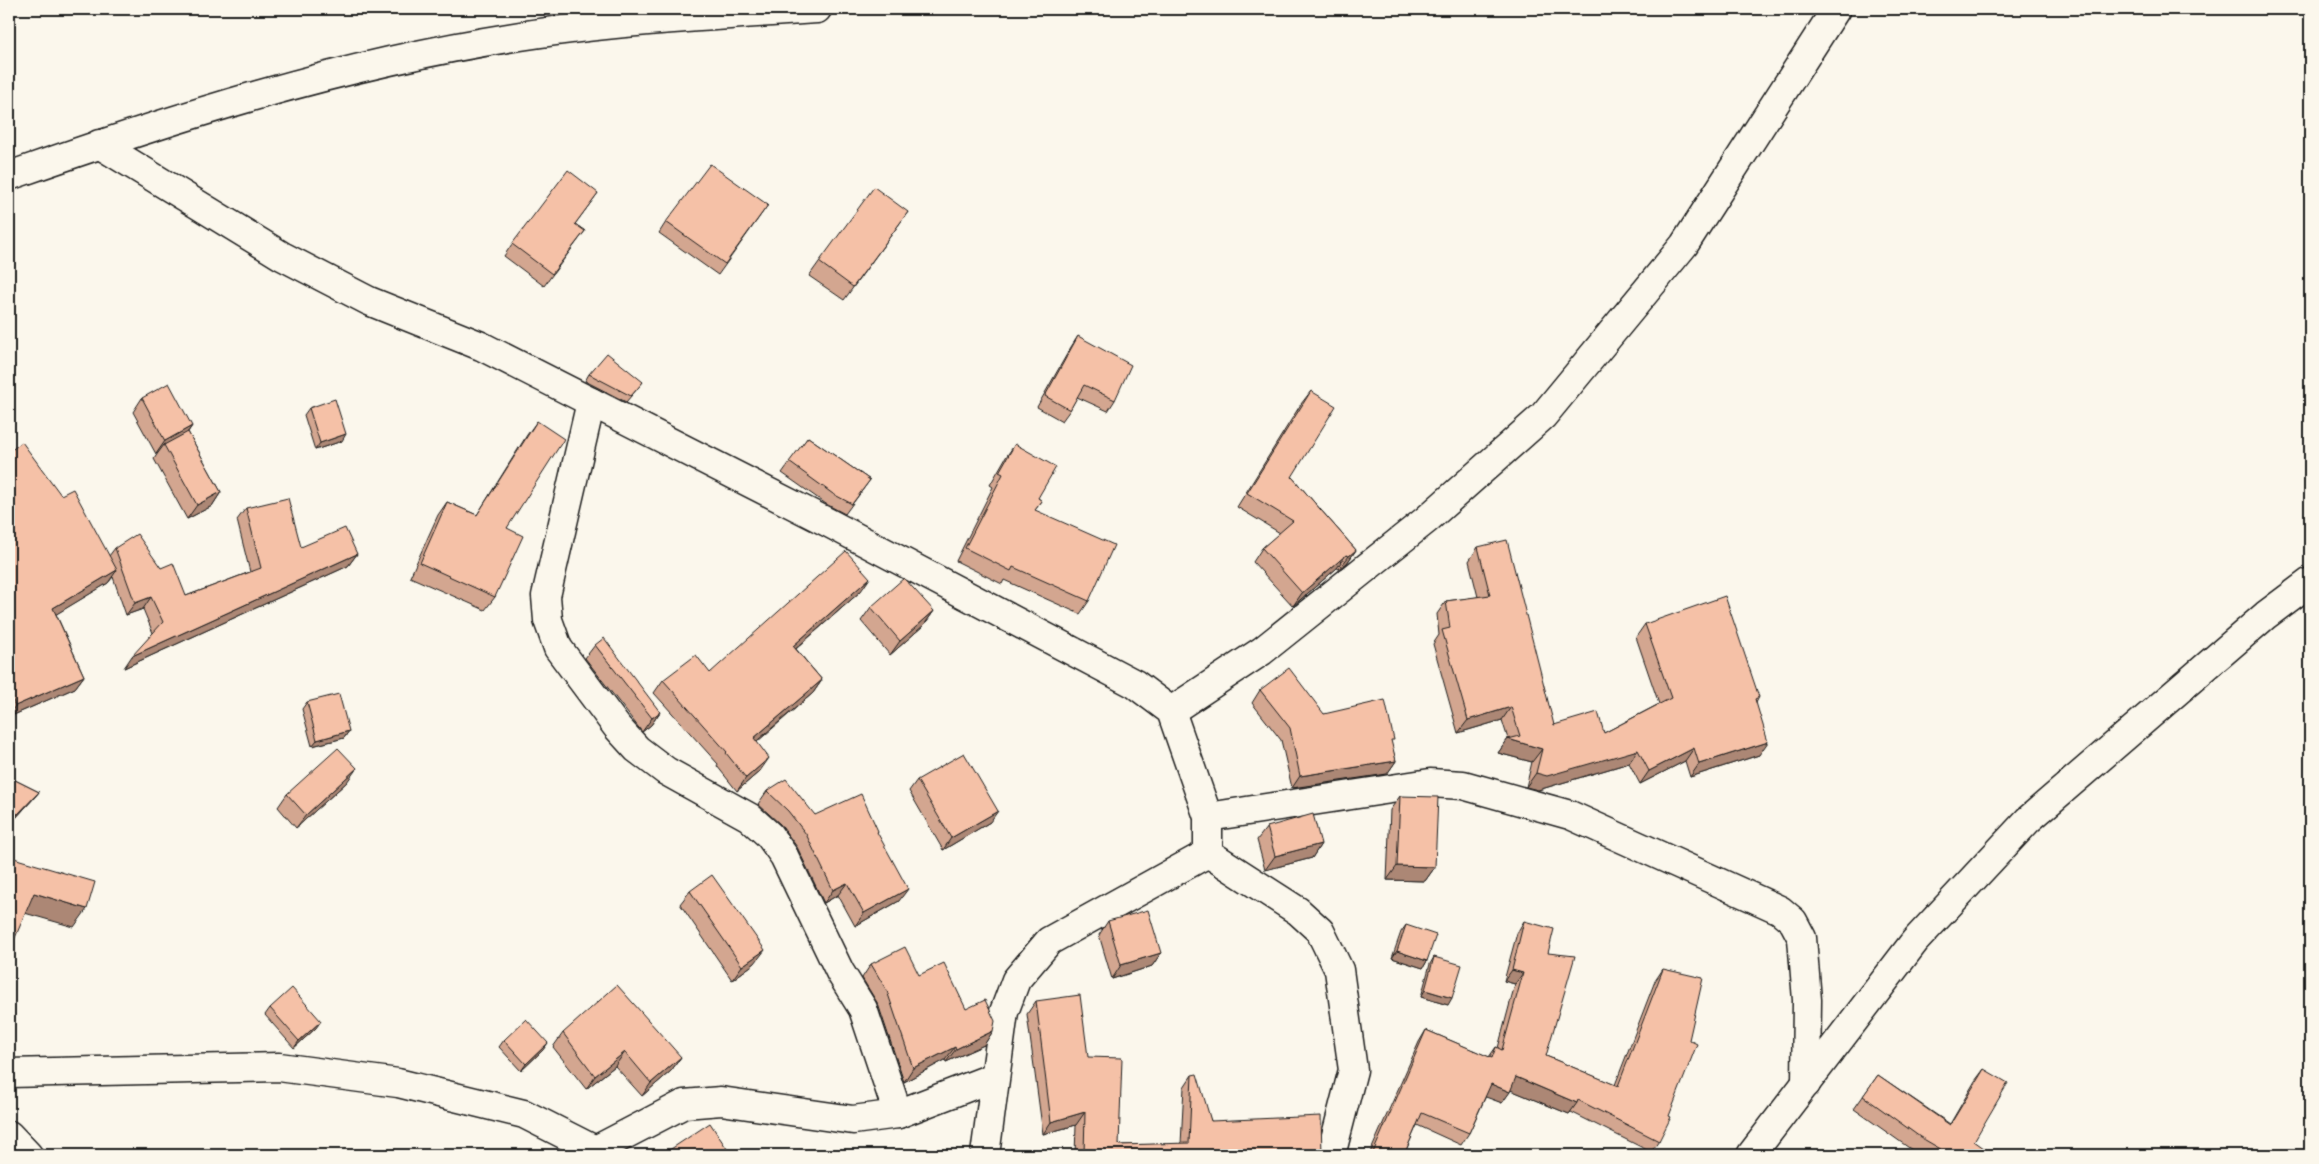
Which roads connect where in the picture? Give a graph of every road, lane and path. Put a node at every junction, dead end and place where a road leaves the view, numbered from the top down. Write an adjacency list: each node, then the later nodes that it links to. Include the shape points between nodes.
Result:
1 (816, 9): 3 (street, via 604,24 512,37 373,64 229,103)
2 (1836, 9): 7 (street, via 1684,245 1543,416 1426,520 1262,652)
3 (99, 144): 4 (street); 5 (street, via 282,256 369,301 481,346)
4 (9, 176)
5 (591, 402): 7 (street, via 1135,684); 13 (street, via 546,596 548,620 558,648 637,749 666,771 749,817 769,835 784,856 840,972 863,1009)
6 (2310, 582): 12 (street, via 2266,615 2028,820 1915,941)
7 (1171, 711): 8 (street)
8 (1208, 817): 9 (street); 12 (street, via 1430,783 1463,785 1570,815 1780,910 1793,921 1802,938 1807,1000)
9 (1208, 853): 11 (street, via 1049,941 1016,980 1004,1012); 18 (street, via 1298,911 1320,931 1339,970 1353,1070)
10 (9, 1073): 15 (street, via 279,1067 398,1083 524,1114)
11 (994, 1077): 13 (street); 17 (street)
12 (1806, 1084): 19 (street)
13 (898, 1114): 15 (street, via 853,1120 721,1101 684,1104)
14 (9, 1135): 16 (street)
15 (591, 1153)
16 (28, 1155)
17 (985, 1155)
18 (1331, 1155)
19 (1751, 1155)

